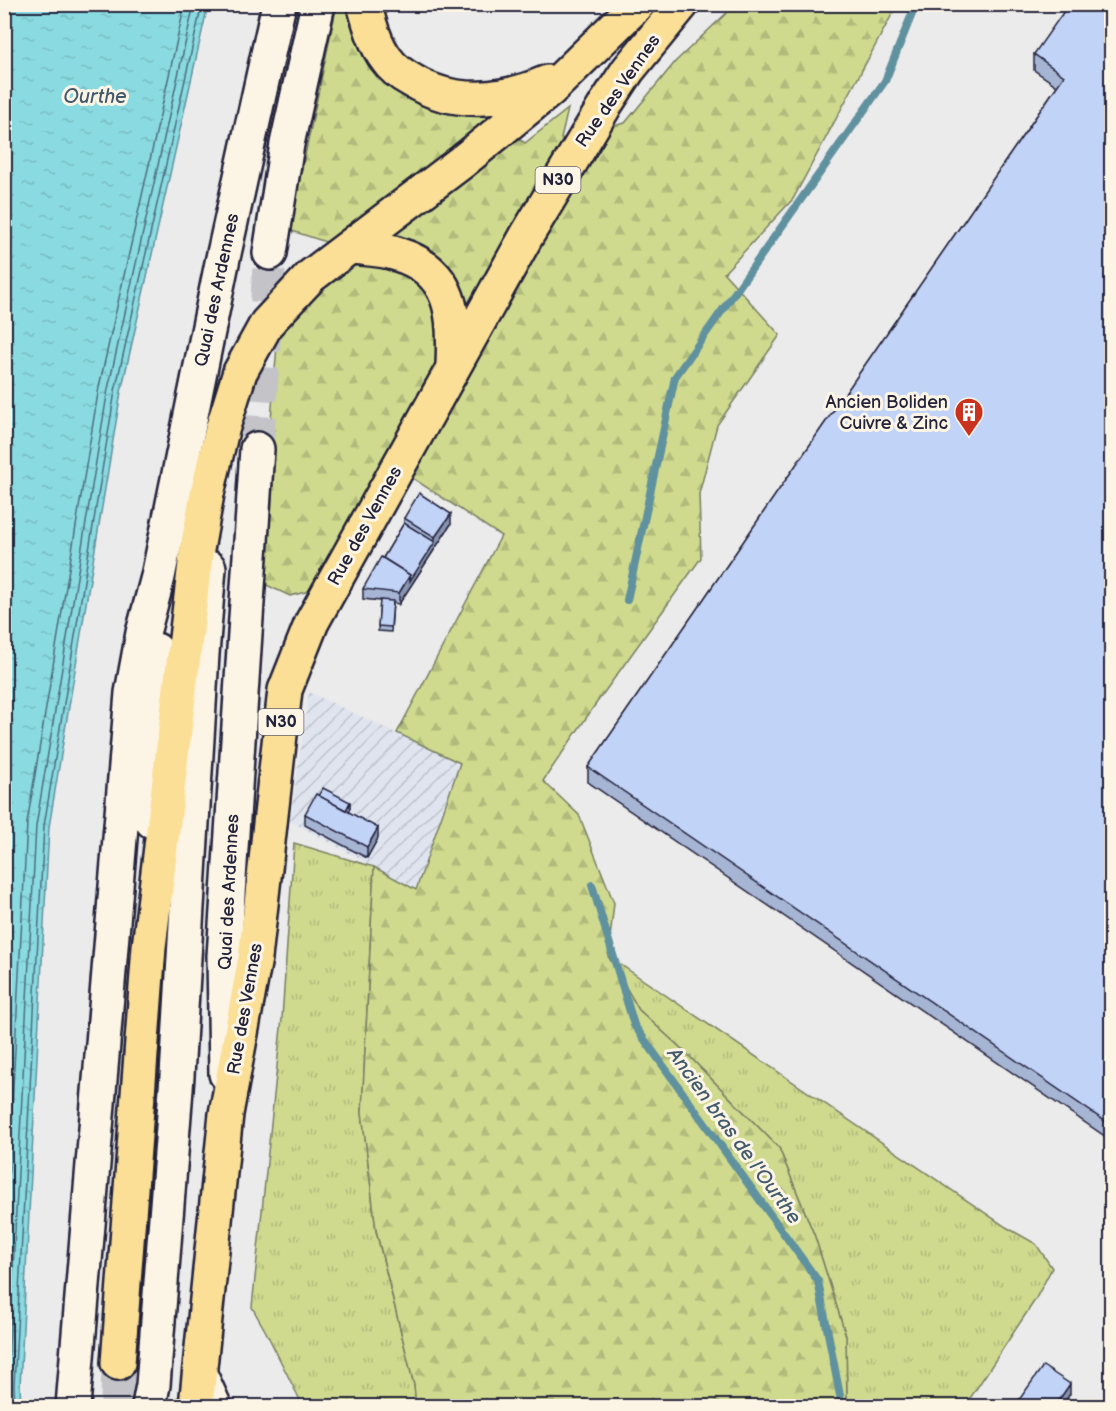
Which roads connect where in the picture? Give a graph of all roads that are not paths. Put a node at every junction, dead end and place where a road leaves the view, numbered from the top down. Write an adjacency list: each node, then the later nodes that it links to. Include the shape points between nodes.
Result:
1 (279, 4): 12 (main road, Quai des Ardennes)
2 (318, 4): 8 (main road, via 287,144)
3 (364, 4): 6 (main road, via 386,59 407,78 441,94 477,100 507,97)
4 (638, 4): 6 (main road, Rue des Vennes)
5 (682, 4): 9 (main road, Rue des Vennes / N30, via 607,102)
6 (569, 73): 7 (main road, Rue des Vennes)
7 (352, 247): 9 (main road, via 396,253 427,269 442,284 451,304); 10 (main road, Rue des Vennes, via 311,276 267,323 240,372)
8 (270, 253)
9 (453, 368): 14 (main road, Rue des Vennes / N30, via 312,622 285,690 255,958)
10 (220, 438): 13 (main road, Rue des Vennes, via 196,555); 18 (main road, via 202,654 177,1076)
11 (256, 449): 14 (main road, Quai des Ardennes, via 224,956)
12 (158, 577): 13 (main road, Quai des Ardennes); 17 (main road, Quai des Ardennes, via 132,693)
13 (149, 948): 15 (main road, Quai des Ardennes)
14 (226, 1114): 16 (main road, Quai des Ardennes)
15 (118, 1363)
16 (199, 1366): 19 (main road); 20 (main road, Quai des Ardennes); 21 (street)
17 (74, 1404)
18 (149, 1407)
19 (185, 1407)
20 (196, 1407)
21 (217, 1407)

